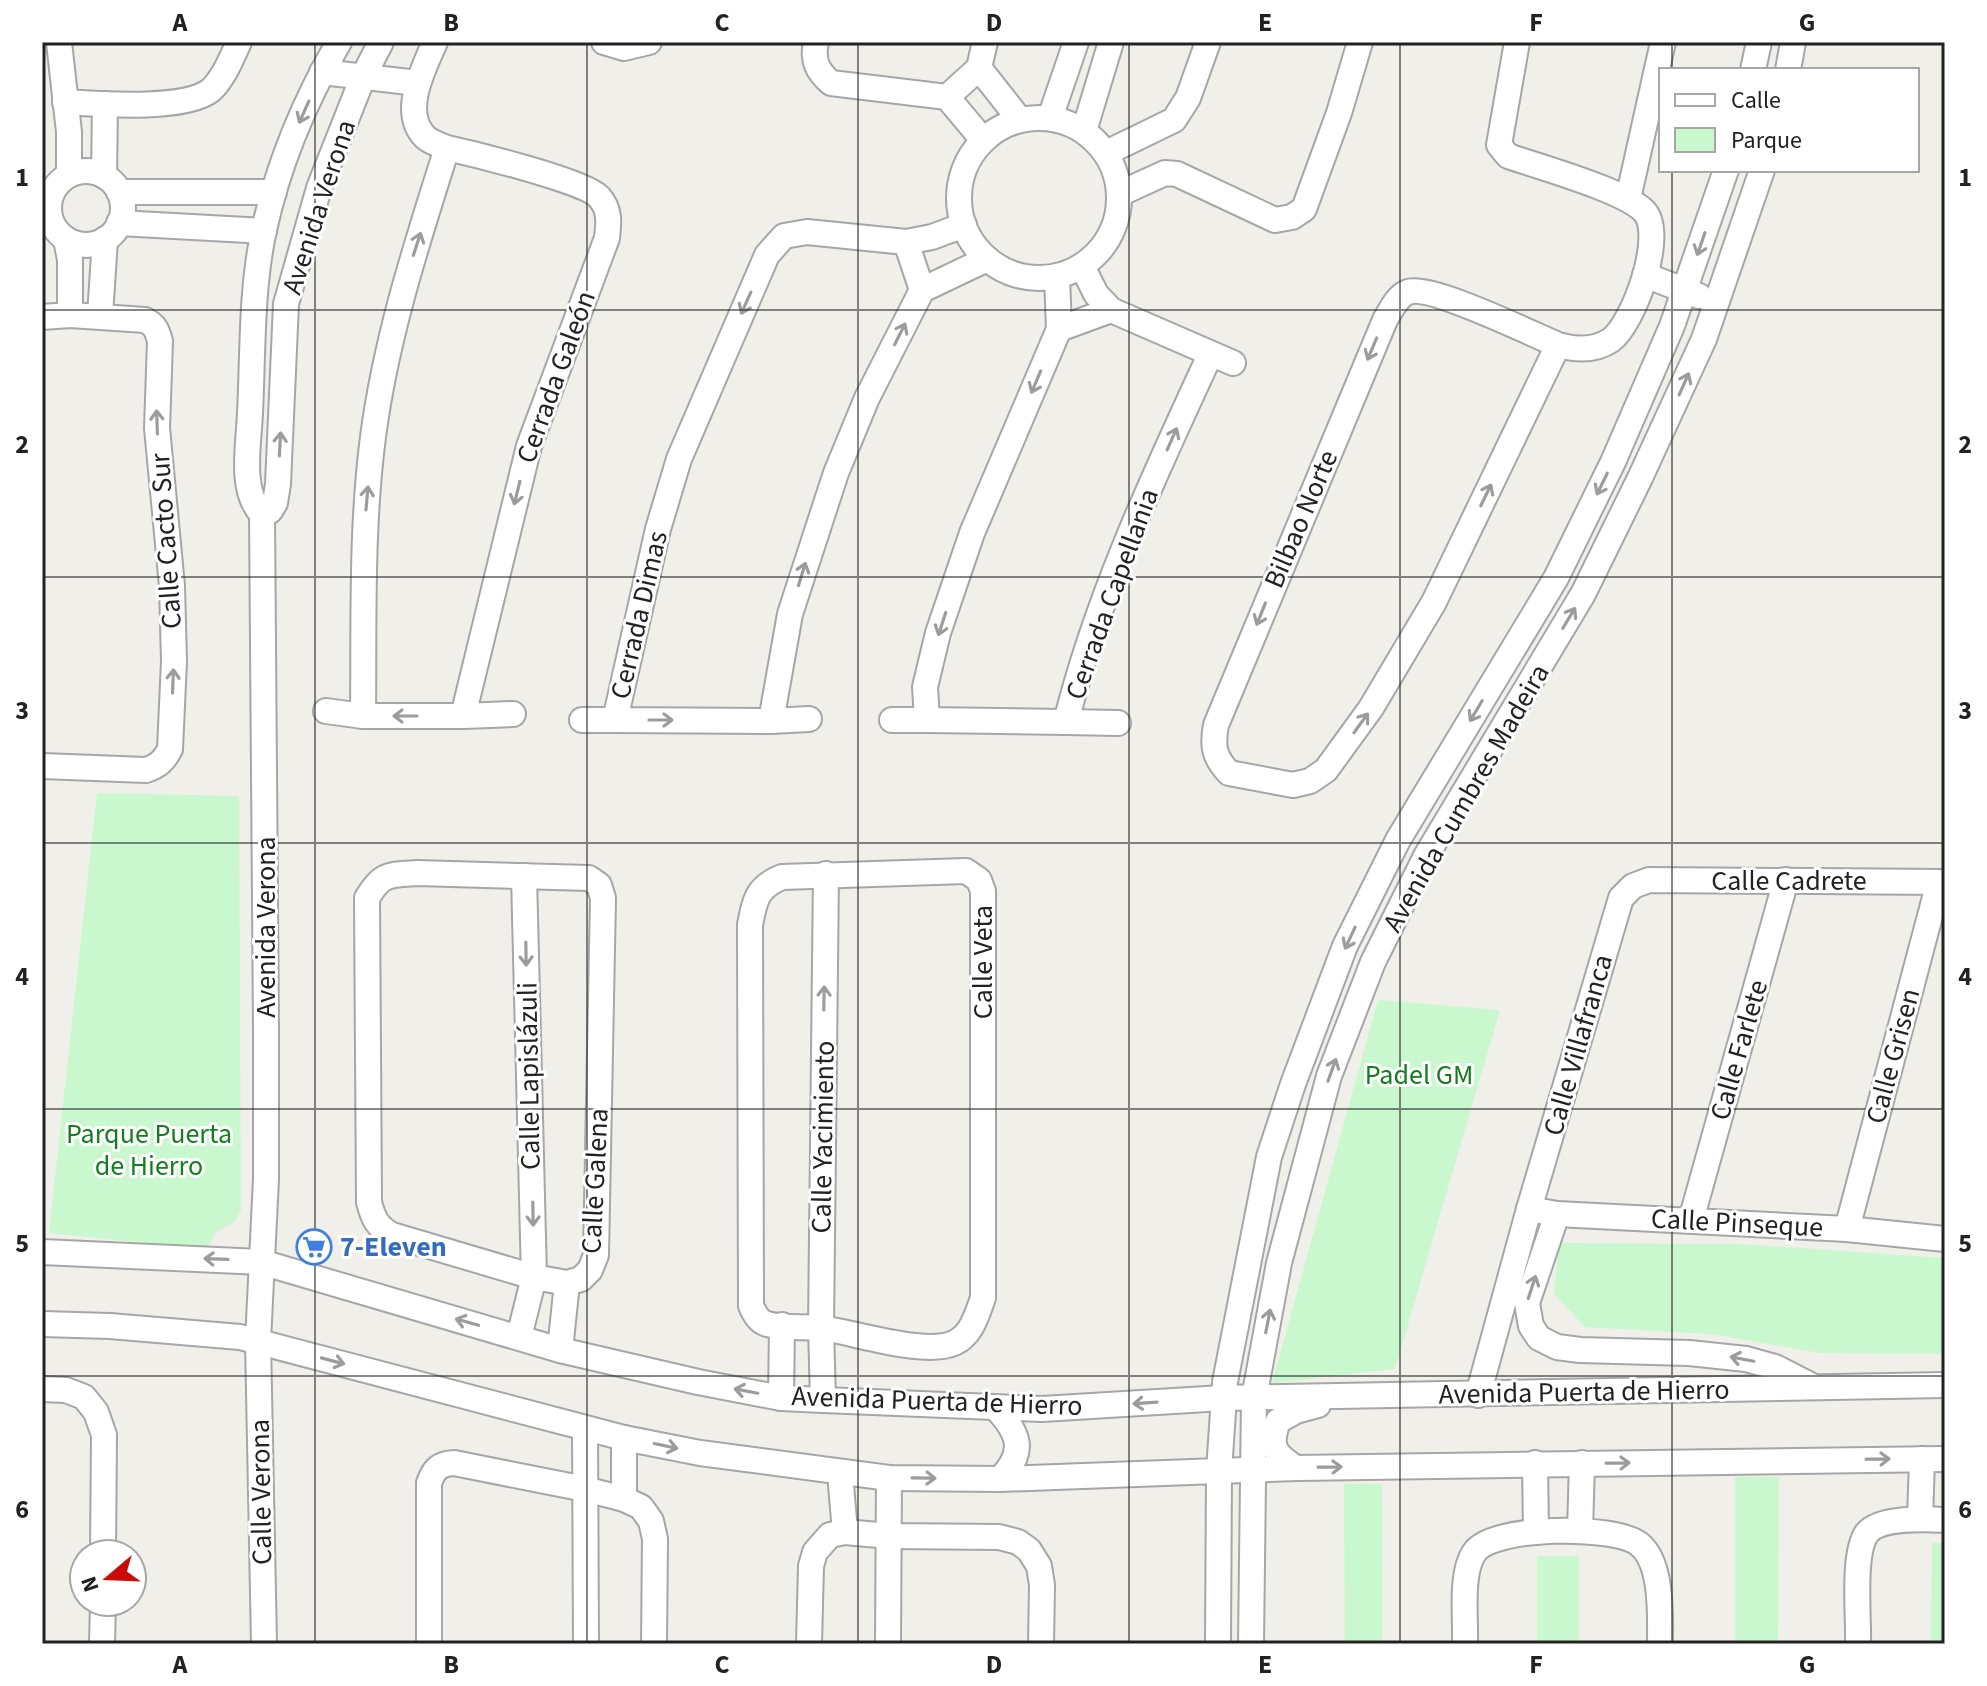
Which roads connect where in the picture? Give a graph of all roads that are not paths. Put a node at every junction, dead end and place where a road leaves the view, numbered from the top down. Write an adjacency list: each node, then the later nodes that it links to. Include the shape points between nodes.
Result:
1 (59, 42): 25 (street)
2 (239, 42): 26 (street, via 214,88 200,98)
3 (339, 42): 21 (street, Avenida Verona)
4 (381, 42): 22 (street, Avenida Verona)
5 (604, 42): 6 (street, via 624,48)
6 (649, 42)
7 (816, 42): 24 (street, via 814,61 831,83)
8 (985, 42): 18 (street)
9 (1076, 42): 27 (street)
10 (1111, 42): 29 (street)
11 (1208, 42): 32 (street, via 1188,98 1174,120)
12 (1360, 42): 38 (street, via 1304,209 1292,217 1275,220 1177,174 1165,173)
13 (1517, 42): 39 (street, via 1501,149)
14 (1663, 42): 39 (street)
15 (1759, 42): 19 (street)
16 (1793, 42): 20 (street)
17 (432, 43): 23 (street)
18 (979, 68): 24 (street); 28 (street)
19 (1753, 68)
20 (1788, 68)
21 (322, 72): 22 (street); 37 (street, Avenida Verona, one-way to 37)
22 (363, 77): 23 (street); 63 (street, Avenida Verona, one-way to 22, via 275,503 278,484 286,304 319,188)
23 (418, 83): 31 (street, Cerrada Galeón, via 413,109 418,127 426,138)
24 (947, 97): 30 (street)
25 (65, 102): 26 (street); 36 (street, via 69,132)
26 (105, 104): 35 (street)
27 (1050, 118): 28 (street); 29 (street)
28 (1020, 120): 30 (street)
29 (1084, 131): 32 (street)
30 (983, 140): 40 (street, via 961,180)
31 (447, 148): 66 (street, one-way to 31, via 365,530 373,437 403,286); 67 (street, Cerrada Galeón, one-way to 67, via 589,188 606,207 609,222 529,446)
32 (1106, 153): 38 (street)
33 (1725, 172): 50 (street, Avenida Cumbres Madeira, one-way to 50)
34 (1761, 172): 51 (street, Avenida Cumbres Madeira)
35 (112, 184): 36 (street, via 81,171); 37 (street); 42 (street, via 122,202)
36 (55, 186): 41 (street, via 49,201)
37 (274, 192): 43 (street, Avenida Verona)
38 (1119, 194): 46 (street, via 1116,222 1103,247)
39 (1628, 199): 47 (street, via 1646,213 1652,228)
40 (964, 225): 44 (street, Cerrada Dimas); 45 (street)
41 (54, 228): 42 (street, via 86,244); 54 (street, via 70,260)
42 (112, 231): 43 (street); 55 (street)
43 (264, 231): 63 (street, Avenida Verona, via 256,285 248,463 250,494)
44 (906, 242): 49 (street); 70 (street, Cerrada Dimas, one-way to 70, via 807,232 784,236 767,255 679,459)
45 (987, 259): 48 (street, via 1032,278); 49 (street)
46 (1082, 266): 48 (street); 53 (street)
47 (1645, 275): 50 (street); 52 (street)
48 (1057, 276): 58 (street)
49 (922, 290): 73 (street, one-way to 49, via 790,614 831,486 867,398)
50 (1685, 291): 51 (street); 57 (street, Avenida Cumbres Madeira)
51 (1716, 303): 59 (street, Avenida Cumbres Madeira)
52 (1631, 309): 57 (street); 60 (street, via 1610,341 1591,348)
53 (1111, 310): 58 (street); 61 (street)
54 (70, 315): 55 (street); 56 (street)
55 (100, 316): 76 (street, Calle Cacto Sur, one-way to 55, via 146,770 165,758 172,734 172,586 157,428 160,341 145,320)
56 (42, 317)
57 (1672, 326): 59 (street); 103 (street, Avenida Cumbres Madeira, one-way to 103, via 1556,578 1398,840 1345,946 1269,1157)
58 (1059, 329): 72 (street, one-way to 72, via 972,533 938,633 925,687)
59 (1704, 339): 104 (street, Avenida Cumbres Madeira, one-way to 59, via 1304,1162 1329,1076 1373,962 1426,856 1583,594)
60 (1558, 345): 60 (street, Bilbao Norte, one-way to 60, via 1430,291 1405,292 1398,299 1216,725 1212,743 1229,773 1293,785 1326,770 1371,708 1434,602)
61 (1210, 355): 62 (street); 74 (street, Cerrada Capellania, one-way to 61, via 1079,667)
62 (1233, 363)
63 (262, 514): 88 (street, Avenida Verona, via 267,922)
64 (326, 711): 66 (street)
65 (513, 714): 67 (street)
66 (363, 716): 67 (street, one-way to 66)
67 (463, 716)
68 (809, 719): 73 (street, Cerrada Dimas)
69 (582, 720): 70 (street)
70 (615, 720): 73 (street, Cerrada Dimas, one-way to 73)
71 (892, 720): 72 (street, Cerrada Capellania)
72 (927, 720): 74 (street, Cerrada Capellania)
73 (771, 721)
74 (1066, 722): 75 (street)
75 (1118, 723)
76 (42, 766)
77 (826, 874): 92 (street, Calle Veta, via 782,877 765,884 750,925 751,1306 765,1324); 93 (street, Calle Yacimiento, one-way to 77); 93 (street, Calle Veta, via 966,871 979,880 983,1298 967,1335 953,1344 927,1348)
78 (524, 876): 89 (street, Calle Lapislázuli, one-way to 89); 89 (street, Calle Galena, via 393,874 378,881 367,898 369,1202 372,1217 392,1235); 90 (street, Calle Galena, via 589,878 599,885 603,898 596,1255 581,1279)
79 (1786, 880): 80 (street, Calle Cadrete); 81 (street, Calle Cadrete, via 1649,880); 84 (street, Calle Farlete)
80 (1942, 882): 85 (street, Calle Grisen)
81 (1633, 886): 82 (street, Calle Villafranca, via 1621,898)
82 (1529, 1209): 83 (street, Calle Pinseque); 100 (street, Calle Villafranca)
83 (1557, 1214): 84 (street, Calle Pinseque); 98 (street, one-way to 83, via 1746,1359 1580,1350 1539,1338 1527,1303)
84 (1691, 1220): 85 (street, Calle Pinseque)
85 (1847, 1229): 86 (street, Calle Pinseque)
86 (1945, 1239)
87 (42, 1252): 88 (street, Avenida Puerta de Hierro, one-way to 87)
88 (261, 1262): 94 (street, Avenida Puerta de Hierro, one-way to 88); 95 (street, Avenida Verona)
89 (534, 1277): 90 (street, Calle Galena); 94 (street, Calle Lapislázuli)
90 (567, 1283): 96 (street)
91 (42, 1324): 95 (street)
92 (782, 1325): 93 (street, Calle Veta); 102 (street)
93 (821, 1328): 105 (street, Calle Yacimiento)
94 (519, 1337): 96 (street, Avenida Puerta de Hierro)
95 (258, 1341): 108 (street, one-way to 108); 131 (street, Calle Verona)
96 (560, 1350): 102 (street, Avenida Puerta de Hierro, one-way to 96)
97 (1945, 1385): 98 (street, Avenida Puerta de Hierro)
98 (1814, 1387): 100 (street, Avenida Puerta de Hierro)
99 (42, 1389): 128 (street, via 84,1397 96,1412 104,1435)
100 (1478, 1395): 101 (street, Avenida Puerta de Hierro)
101 (1348, 1397): 104 (street, Avenida Puerta de Hierro); 113 (street, via 1278,1421 1274,1447)
102 (781, 1398): 105 (street, Avenida Puerta de Hierro)
103 (1223, 1398): 104 (street, Avenida Puerta de Hierro); 107 (street, Avenida Puerta de Hierro, one-way to 107); 115 (street, Avenida Cumbres Madeira)
104 (1254, 1398): 114 (street, Avenida Cumbres Madeira)
105 (823, 1400): 106 (street, Avenida Puerta de Hierro)
106 (996, 1408): 107 (street, Avenida Puerta de Hierro); 119 (street, via 1018,1441 1012,1467)
107 (1042, 1409): 117 (street, via 1030,1441)
108 (585, 1429): 109 (street); 120 (street)
109 (624, 1438): 116 (street, one-way to 116); 121 (street)
110 (1934, 1459): 112 (street, one-way to 110); 122 (street)
111 (1535, 1463): 112 (street); 113 (street, one-way to 111); 126 (street)
112 (1582, 1463): 124 (street)
113 (1296, 1468): 114 (street)
114 (1252, 1469): 115 (street); 139 (street, Avenida Cumbres Madeira)
115 (1219, 1471): 117 (street); 138 (street, Avenida Cumbres Madeira)
116 (840, 1473): 118 (street); 125 (street)
117 (1047, 1477): 119 (street)
118 (889, 1478): 119 (street, one-way to 119); 127 (street)
119 (1000, 1479)
120 (585, 1489): 121 (street); 132 (street, via 454,1463 433,1471); 133 (street)
121 (624, 1499): 134 (street, via 641,1507 655,1539)
122 (1920, 1519): 123 (street); 142 (street, via 1868,1532 1861,1547)
123 (1945, 1520)
124 (1580, 1531): 126 (street); 141 (street, via 1626,1537 1641,1545 1653,1564)
125 (845, 1532): 127 (street); 135 (street, via 830,1535 815,1552)
126 (1536, 1532): 140 (street, via 1496,1538 1475,1549 1466,1567)
127 (889, 1536): 136 (street); 137 (street, via 999,1537 1018,1542 1039,1566)
128 (103, 1538)
129 (103, 1618): 130 (street)
130 (102, 1644)
131 (264, 1644)
132 (429, 1644)
133 (586, 1644)
134 (654, 1644)
135 (809, 1644)
136 (888, 1644)
137 (1041, 1644)
138 (1218, 1644)
139 (1251, 1644)
140 (1465, 1644)
141 (1660, 1644)
142 (1858, 1644)

